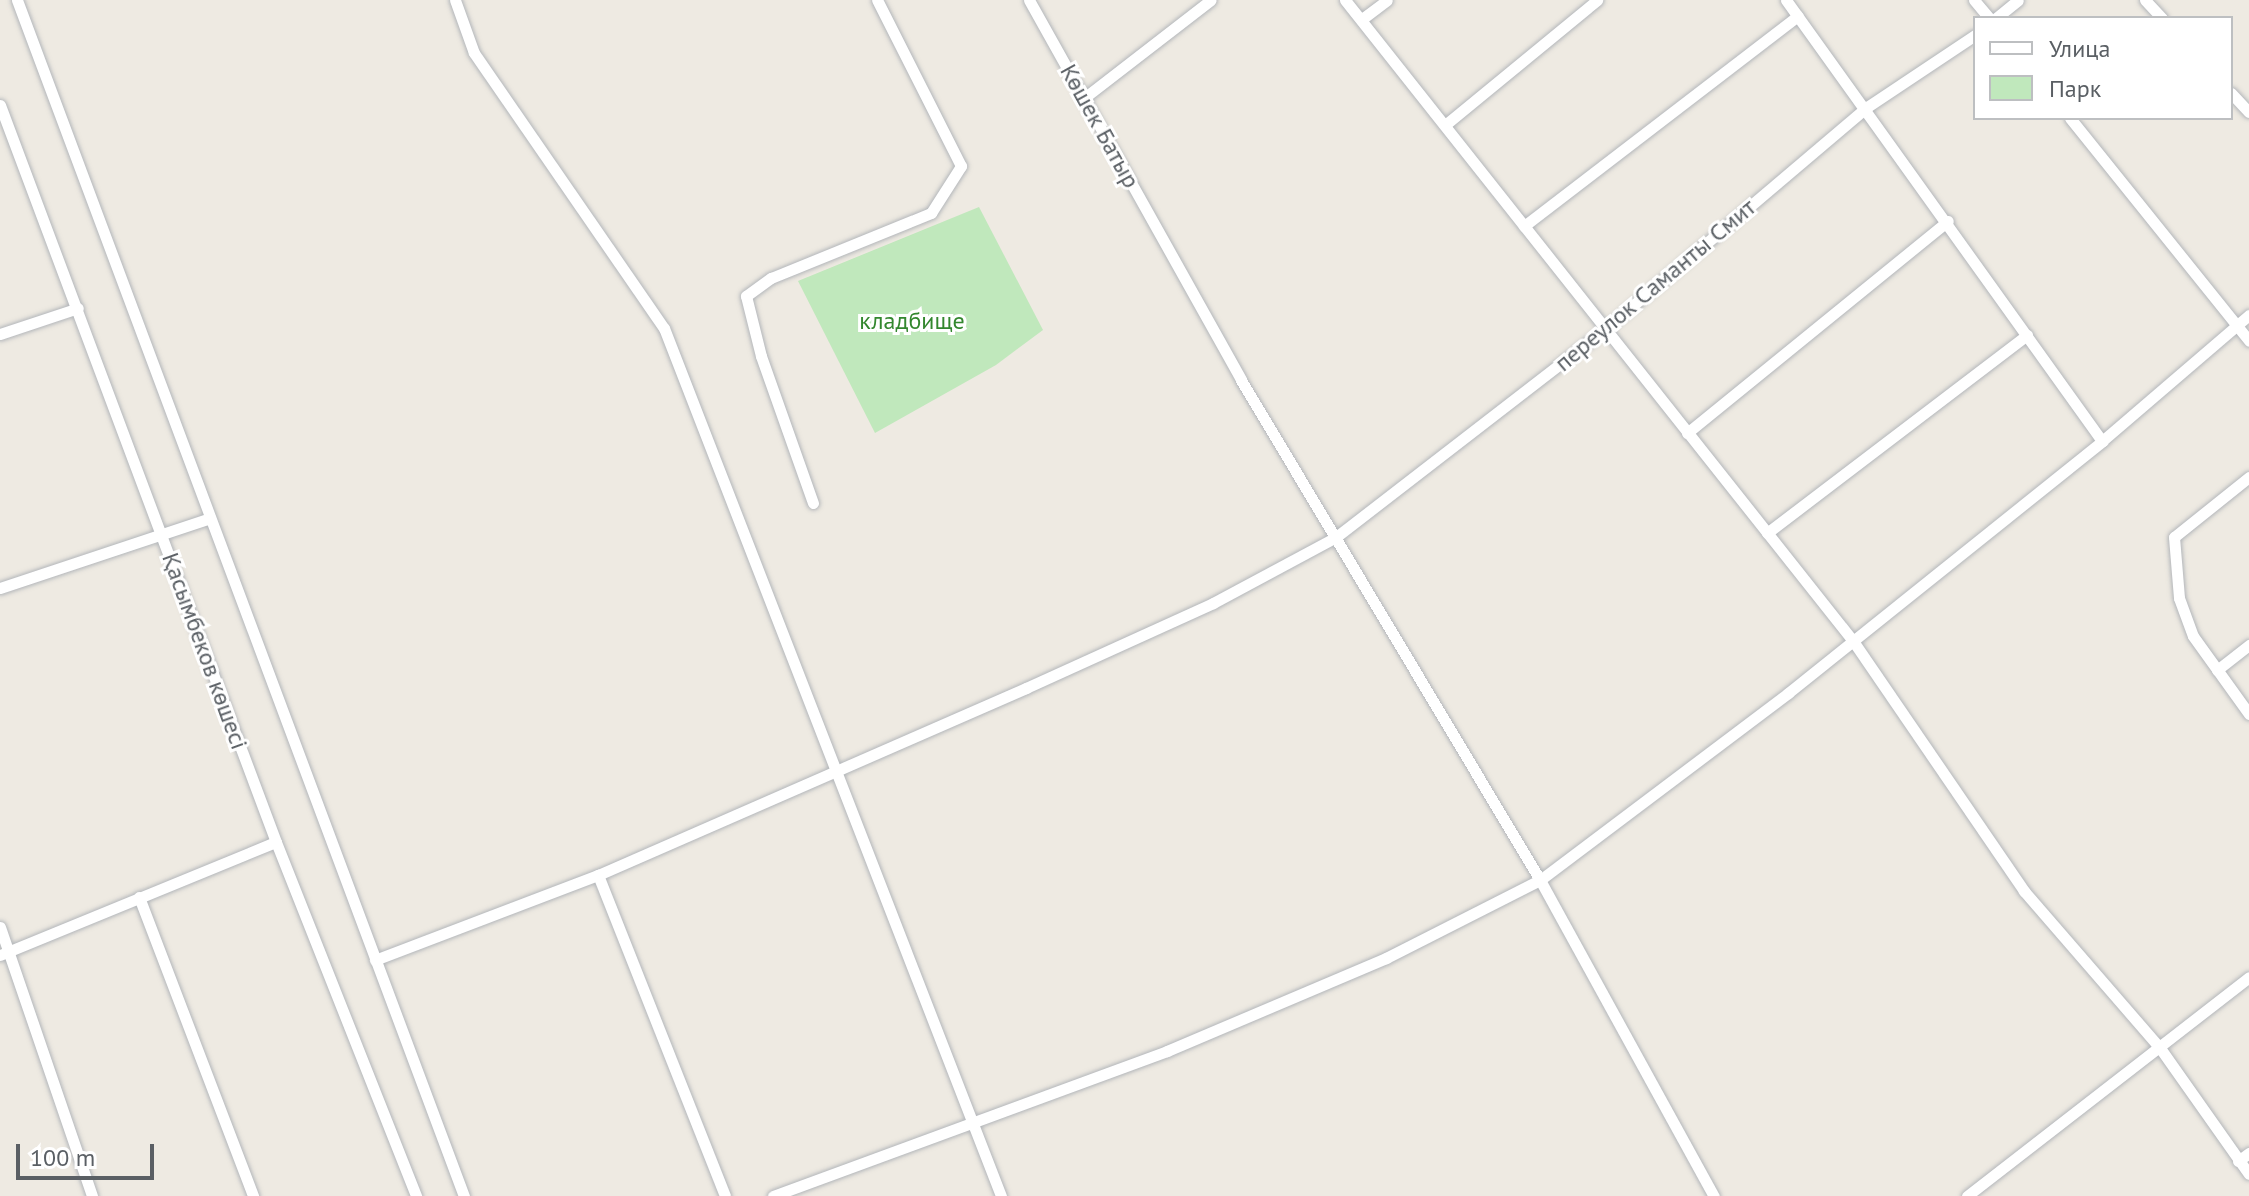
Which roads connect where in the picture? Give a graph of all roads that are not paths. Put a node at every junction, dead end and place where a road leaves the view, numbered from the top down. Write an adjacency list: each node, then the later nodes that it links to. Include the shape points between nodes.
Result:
1 (17, 0): 39 (street)
2 (455, 0): 48 (street, via 474,53 664,328)
3 (877, 0): 38 (street, via 961,166 931,213 771,278 746,296 761,356)
4 (1029, 0): 20 (street, Көшек Батыр)
5 (1211, 0): 20 (street)
6 (1345, 0): 17 (street)
7 (1387, 0): 17 (street)
8 (1597, 0): 25 (street)
9 (1786, 0): 13 (street)
10 (1974, 0): 14 (street)
11 (2018, 0): 15 (street)
12 (2145, 0): 16 (street)
13 (1798, 16): 22 (street); 27 (street)
14 (1987, 16)
15 (1998, 16)
16 (2160, 16)
17 (1362, 19): 25 (street)
18 (1973, 36): 22 (street, переулок Саманты Смит)
19 (2233, 95): 23 (street)
20 (1084, 98): 42 (street, Көшек Батыр)
21 (0, 105): 28 (street, Қасымбеков көшесі)
22 (1867, 107): 26 (street); 31 (street, переулок Саманты Смит)
23 (2249, 112)
24 (2072, 120): 30 (street)
25 (1445, 125): 27 (street)
26 (1948, 221): 33 (street); 35 (street)
27 (1524, 226): 31 (street)
28 (78, 308): 32 (street); 40 (street, Қасымбеков көшесі)
29 (2249, 315): 30 (street)
30 (2236, 326): 34 (street); 36 (street)
31 (1604, 330): 35 (street); 42 (street, переулок Саманты Смит)
32 (0, 334)
33 (2027, 335): 36 (street); 41 (street)
34 (2249, 341)
35 (1687, 433): 41 (street)
36 (2102, 441): 44 (street)
37 (2249, 477): 46 (street, via 2174,537 2179,598 2193,636)
38 (813, 503)
39 (210, 518): 40 (street); 55 (street)
40 (162, 533): 43 (street); 49 (street, Қасымбеков көшесі)
41 (1767, 533): 44 (street)
42 (1336, 537): 48 (street, переулок Саманты Смит, via 1151,633); 51 (street, Көшек Батыр)
43 (0, 588)
44 (1853, 641): 51 (street); 57 (street, via 2024,891)
45 (2249, 645): 46 (street)
46 (2217, 670): 47 (street)
47 (2249, 714)
48 (837, 769): 50 (street, переулок Саманты Смит); 58 (street)
49 (276, 842): 52 (street); 65 (street, Қасымбеков көшесі)
50 (598, 875): 55 (street, переулок Саманты Смит); 62 (street)
51 (1540, 880): 58 (street, via 1386,958 1181,1045); 69 (street, Көшек Батыр)
52 (139, 897): 54 (street); 64 (street)
53 (0, 927): 54 (street)
54 (4, 953): 63 (street)
55 (375, 960): 66 (street)
56 (2249, 977): 57 (street)
57 (2160, 1048): 60 (street); 70 (street)
58 (971, 1121): 67 (street); 68 (street)
59 (2249, 1153): 60 (street)
60 (2238, 1161): 61 (street)
61 (2249, 1174)
62 (721, 1195)
63 (92, 1196)
64 (253, 1196)
65 (416, 1196)
66 (464, 1196)
67 (773, 1196)
68 (1001, 1196)
69 (1714, 1196)
70 (1967, 1196)

